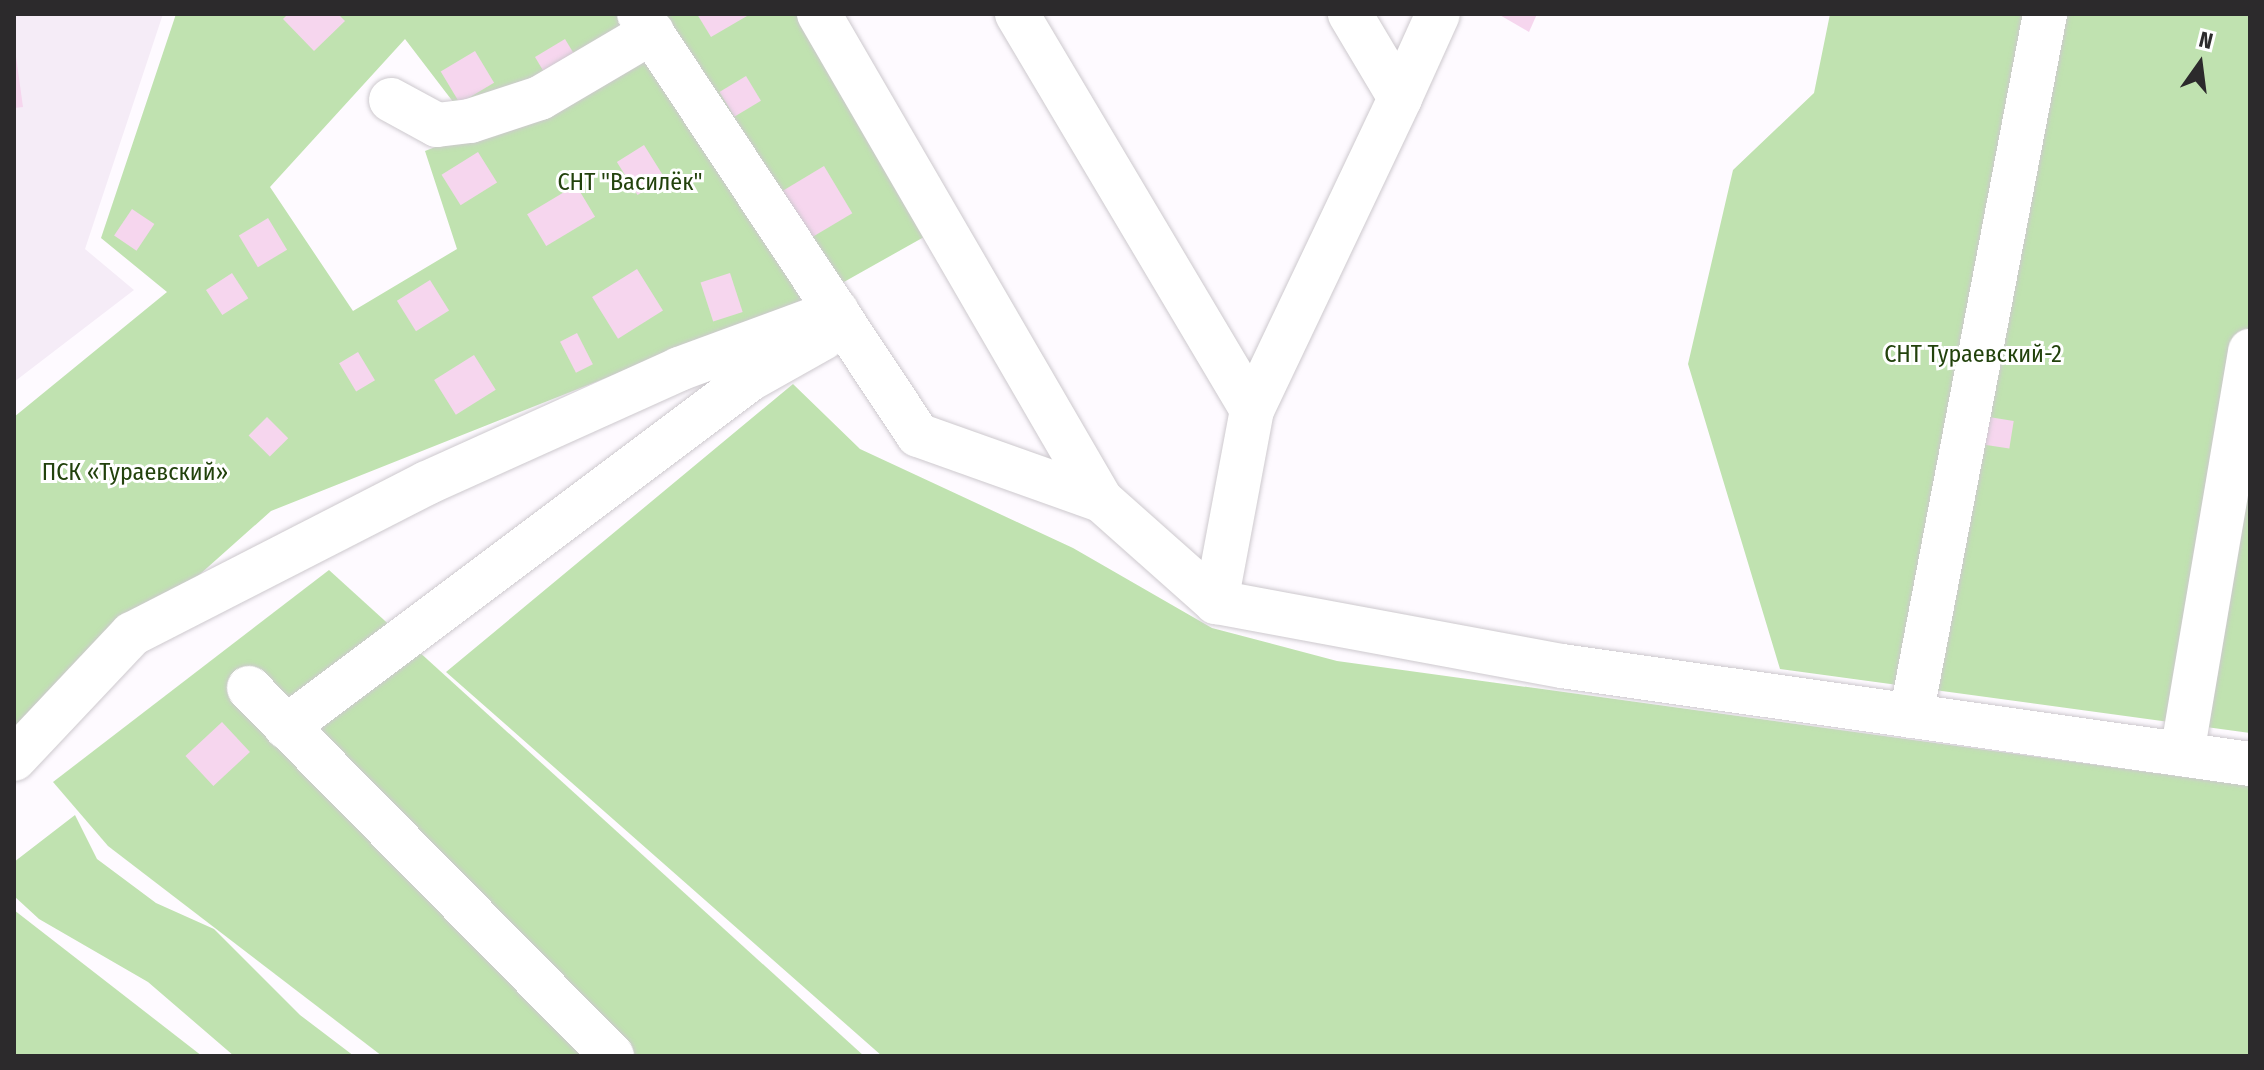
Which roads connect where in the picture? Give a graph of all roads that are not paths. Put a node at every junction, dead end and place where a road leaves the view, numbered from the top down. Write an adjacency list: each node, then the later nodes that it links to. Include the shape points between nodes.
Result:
1 (819, 14): 12 (street)
2 (1017, 14): 11 (street)
3 (1350, 14): 7 (street)
4 (1438, 14): 7 (street)
5 (2045, 14): 15 (street)
6 (646, 23): 8 (street, via 540,98 470,121 437,125); 9 (street)
7 (1400, 98): 11 (street)
8 (391, 100)
9 (842, 318): 12 (street, via 918,435); 16 (street, via 750,379); 18 (street, via 679,369 427,483 132,634)
10 (2250, 351): 17 (street)
11 (1252, 410): 13 (street)
12 (1101, 500): 13 (street)
13 (1216, 602): 15 (street, via 1562,666)
14 (249, 688): 16 (street)
15 (1911, 716): 17 (street)
16 (286, 727): 20 (street)
17 (2182, 754): 19 (street)
18 (14, 759)
19 (2250, 764)
20 (612, 1056)

